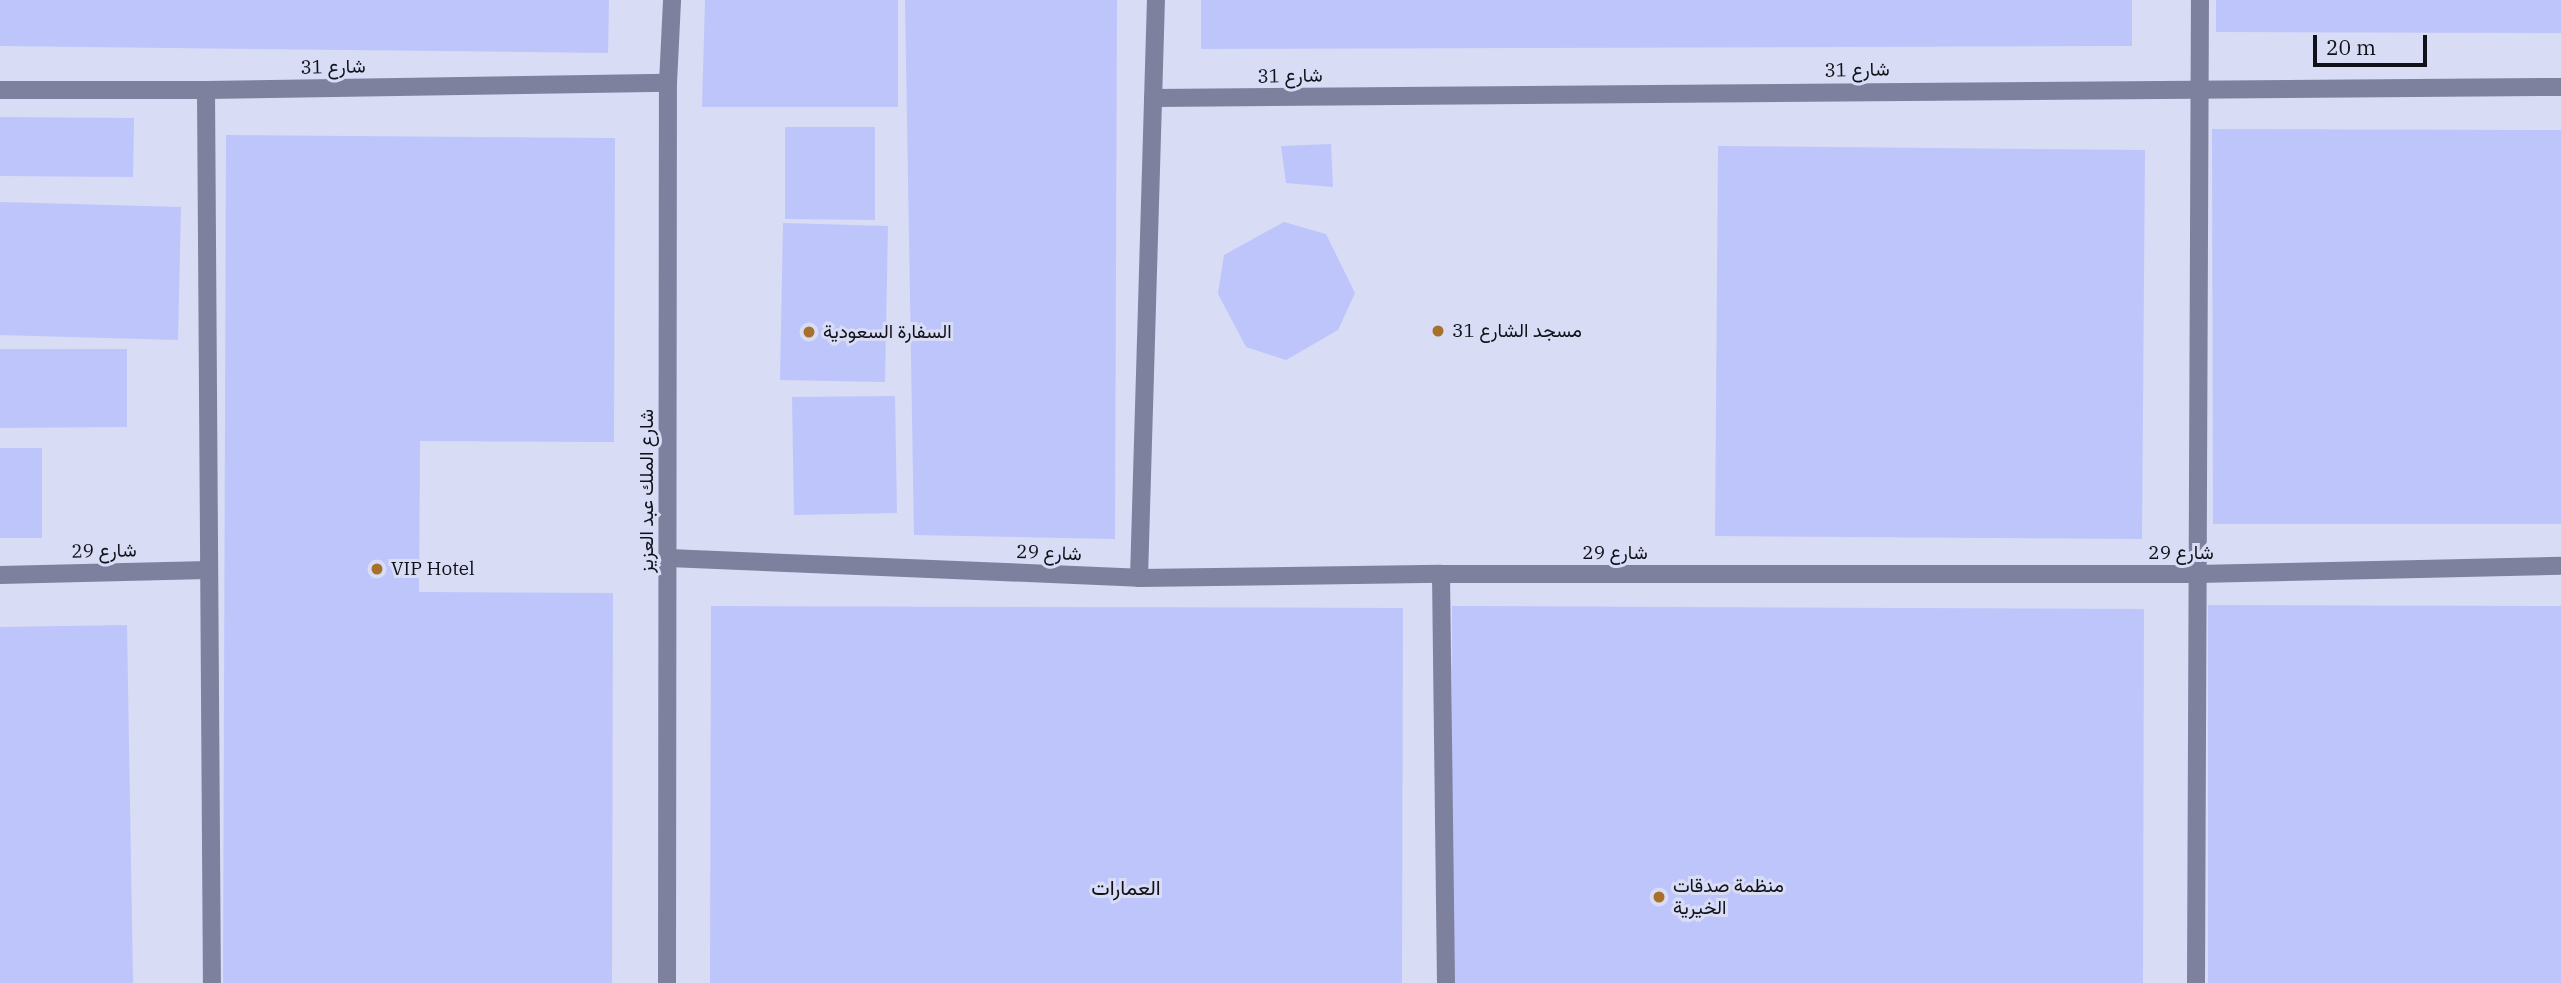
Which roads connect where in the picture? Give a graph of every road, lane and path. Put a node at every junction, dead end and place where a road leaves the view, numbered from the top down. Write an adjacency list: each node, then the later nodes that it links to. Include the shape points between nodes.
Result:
1 (672, 0): 4 (street, شارع الملك عبد العزيز)
2 (1156, 0): 9 (street)
3 (2200, 0): 6 (street)
4 (668, 83): 8 (street, شارع 31); 10 (street, شارع الملك عبد العزيز)
5 (2561, 87): 6 (street, شارع 31)
6 (2198, 88): 9 (street, شارع 31); 14 (street)
7 (0, 90): 8 (street, شارع 31)
8 (206, 90): 12 (street)
9 (1153, 98): 16 (street)
10 (669, 558): 16 (street, شارع 29); 18 (street, شارع الملك عبد العزيز)
11 (2561, 566): 14 (street, شارع 29)
12 (208, 570): 15 (street, شارع 29); 17 (street)
13 (1441, 574): 14 (street, شارع 29); 16 (street, شارع 29); 19 (street)
14 (2197, 574): 20 (street)
15 (0, 575)
16 (1139, 578)
17 (212, 983)
18 (667, 983)
19 (1446, 983)
20 (2196, 983)

